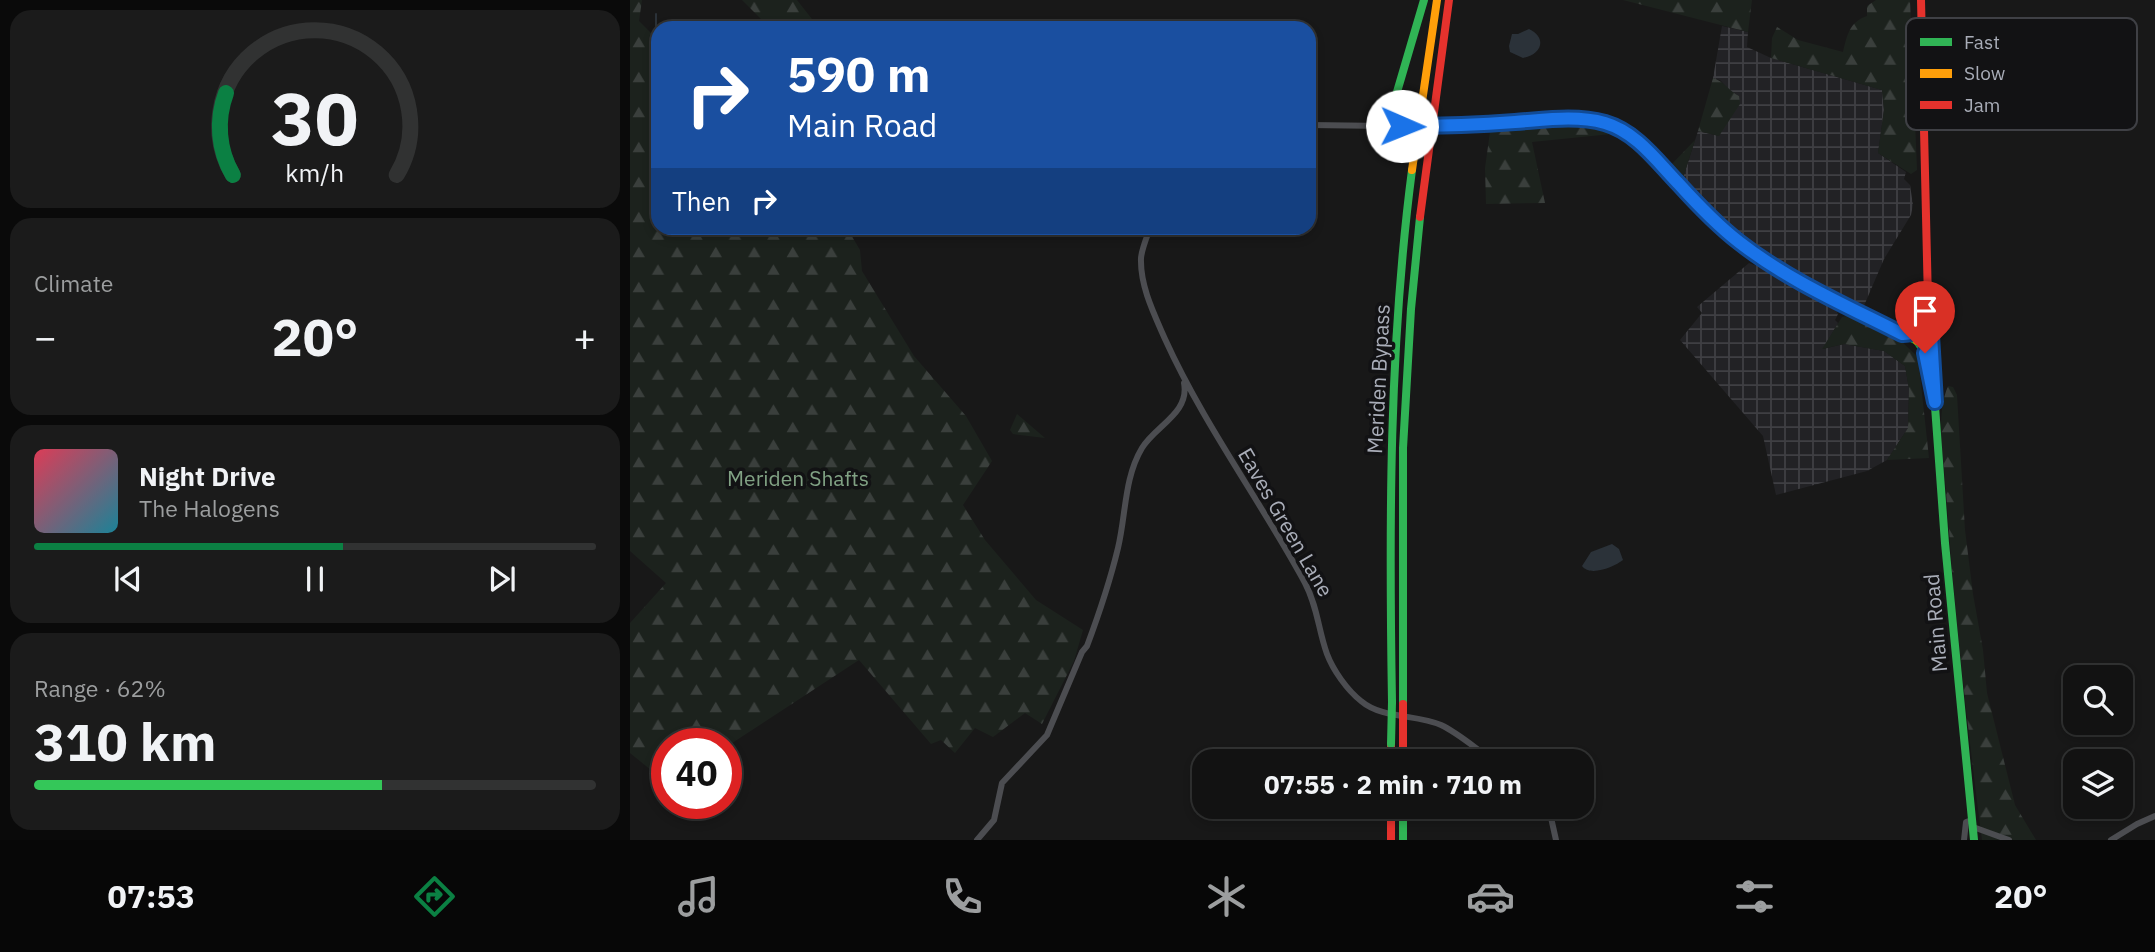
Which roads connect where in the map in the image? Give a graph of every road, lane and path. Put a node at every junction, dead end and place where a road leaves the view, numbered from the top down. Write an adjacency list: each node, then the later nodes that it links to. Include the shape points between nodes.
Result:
1 (1424, 0): 7 (main road)
2 (1437, 0): 17 (main road, Meriden Bypass, bridge, via 1410,177 1395,357)
3 (1449, 0): 18 (main road, Meriden Bypass, bridge, via 1412,292 1405,413)
4 (1921, 0): 5 (main road)
5 (1921, 18)
6 (1316, 125): 7 (street)
7 (1387, 126): 11 (main road, bridge, via 1560,119 1610,125 1644,147 1711,217 1766,262 1902,334)
8 (1924, 130): 10 (main road)
9 (1148, 235): 13 (street, Eaves Green Lane, via 1141,258 1143,277)
10 (1927, 274): 11 (main road); 12 (main road, Main Road)
11 (1918, 337): 12 (main road, via 1924,330); 12 (main road, via 1927,344); 14 (main road, Main Road, via 1928,360)
12 (1931, 337): 14 (main road, Main Road)
13 (1183, 378): 15 (street); 16 (street, Eaves Green Lane)
14 (1935, 402): 24 (main road, Main Road)
15 (1180, 405): 16 (street); 25 (street, via 1143,447 1129,477 1118,547 1098,615 1047,735 1002,783 994,820)
16 (1198, 405): 19 (street, Eaves Green Lane, via 1306,586 1336,672 1360,701 1376,710 1443,726)
17 (1391, 749)
18 (1403, 749)
19 (1477, 749)
20 (2155, 816): 32 (street)
21 (1391, 819): 26 (main road)
22 (1403, 819): 27 (main road)
23 (1551, 819): 28 (street)
24 (1972, 823): 29 (street, via 1966,822); 30 (main road, Main Road); 31 (street)
25 (976, 840)
26 (1391, 840)
27 (1403, 840)
28 (1556, 840)
29 (1964, 840)
30 (1974, 840)
31 (2008, 840)
32 (2111, 840)

